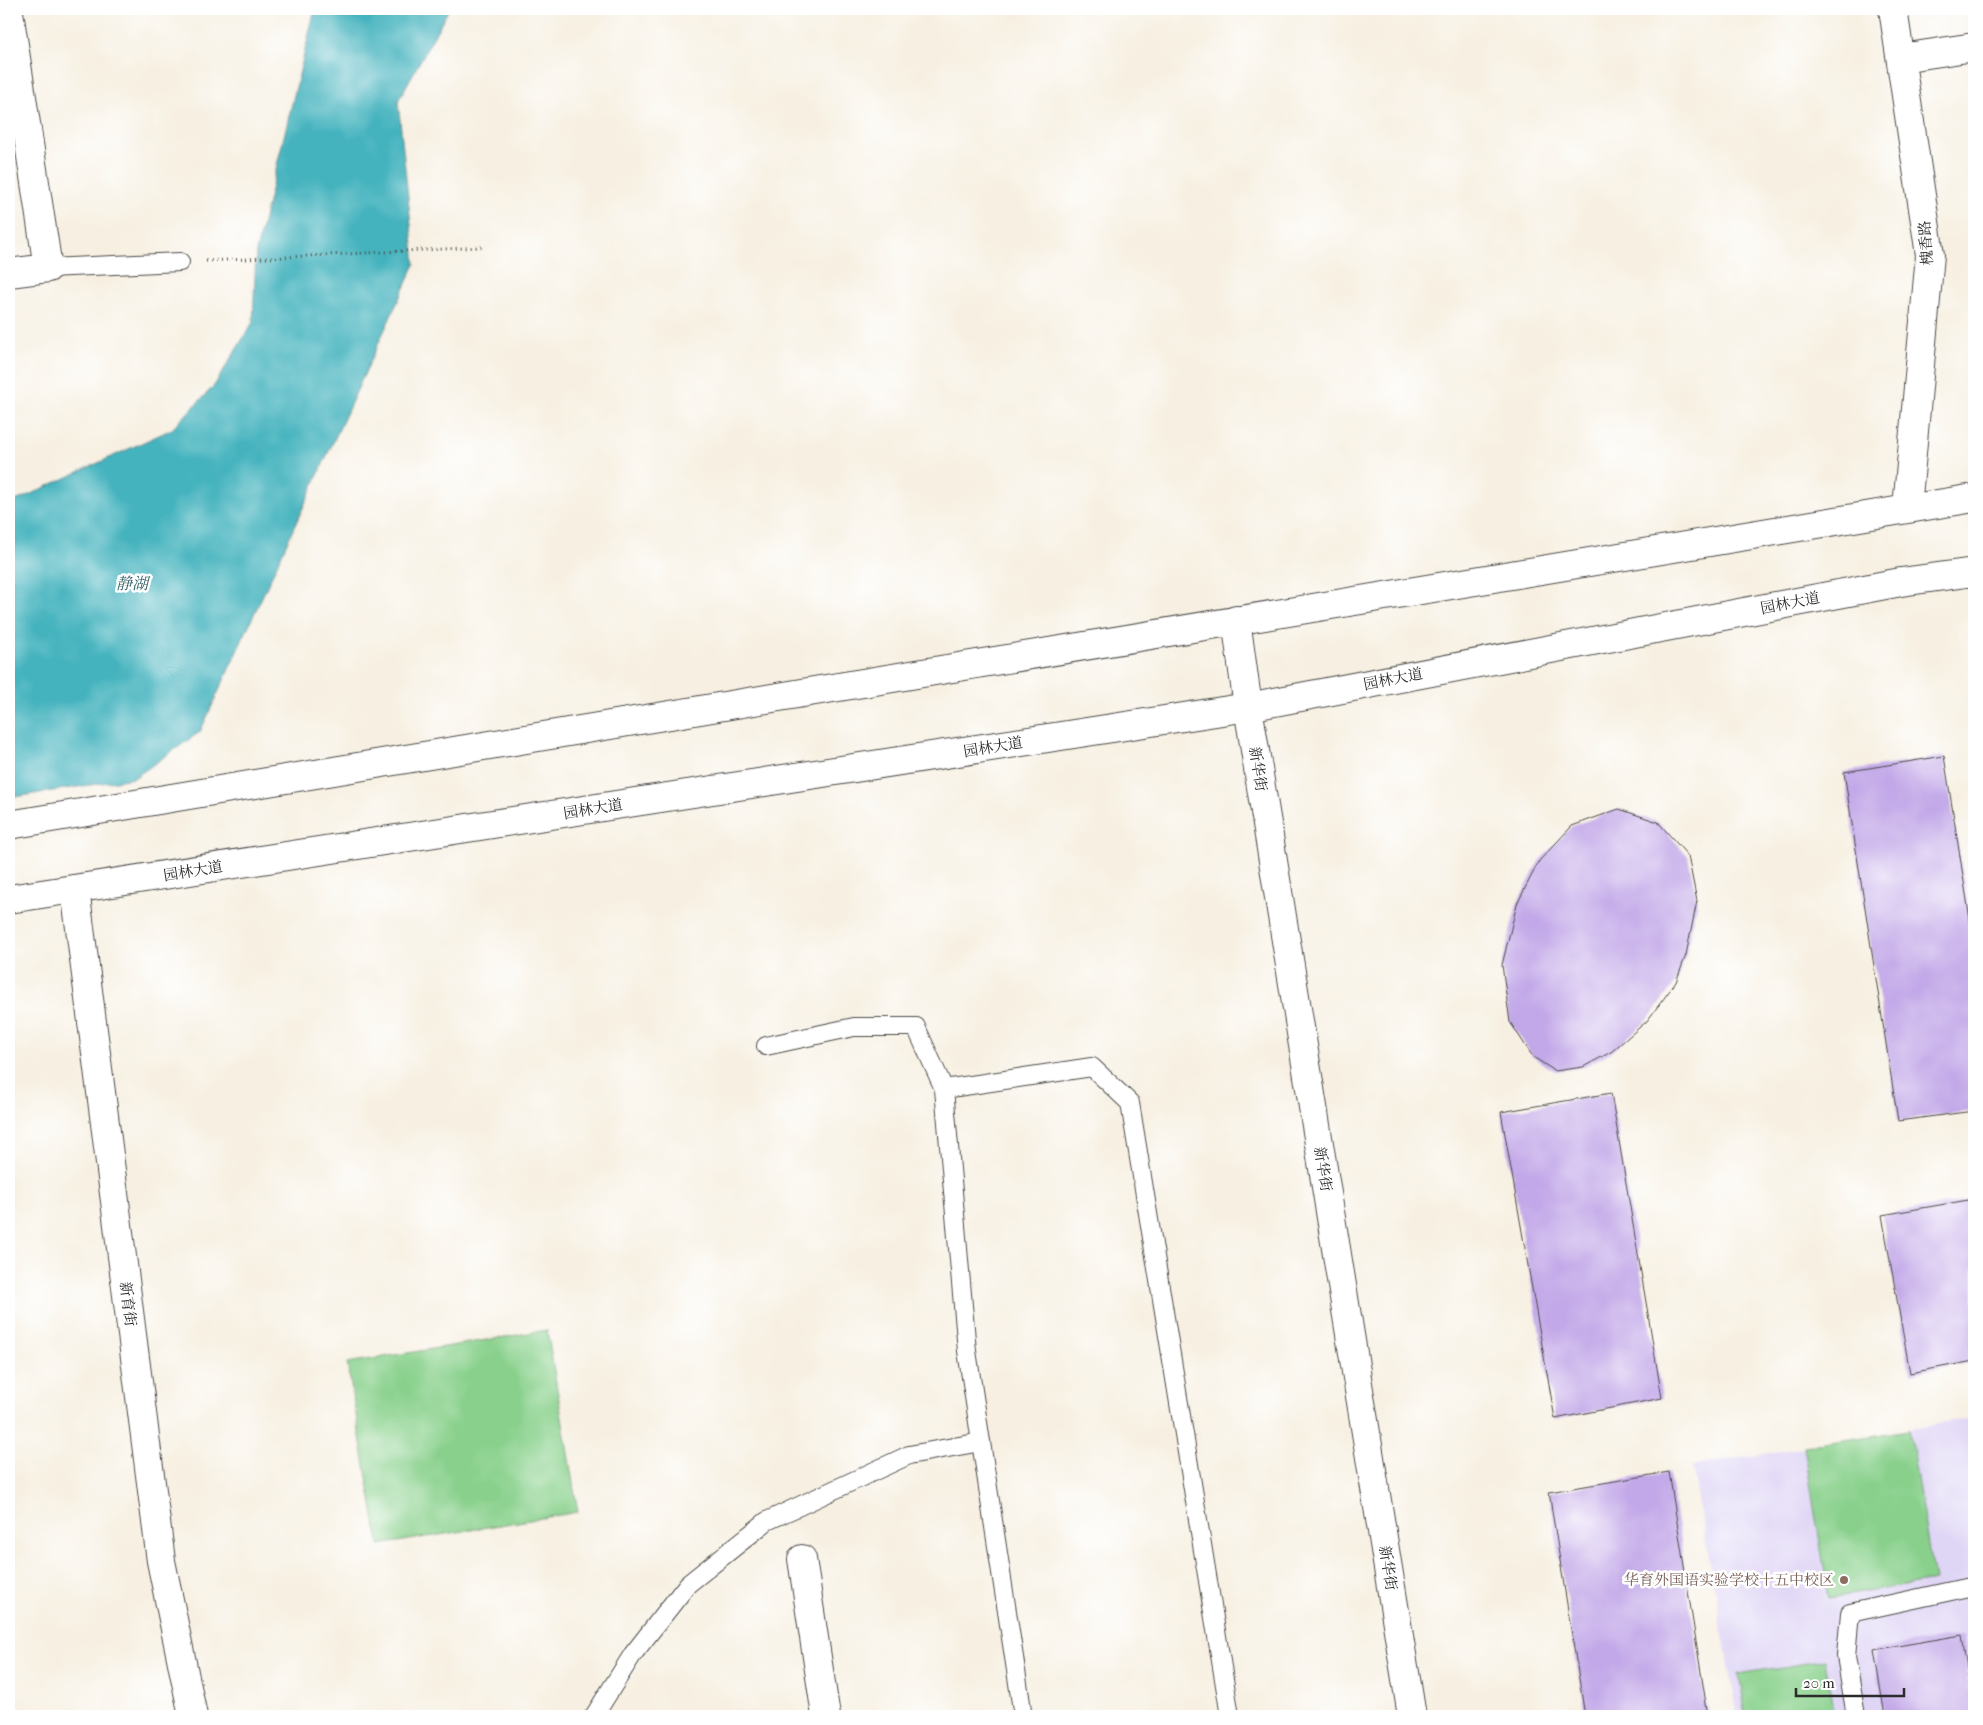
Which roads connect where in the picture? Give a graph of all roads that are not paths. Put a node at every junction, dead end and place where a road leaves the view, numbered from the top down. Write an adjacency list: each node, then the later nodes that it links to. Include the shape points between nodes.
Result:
1 (1893, 9): 4 (main road, 槐香路)
2 (9, 12): 6 (main road)
3 (1974, 47): 4 (main road)
4 (1901, 58): 9 (main road, 槐香路, via 1930,255)
5 (180, 262): 6 (lane)
6 (48, 268): 7 (main road)
7 (9, 273)
8 (1974, 498): 9 (main road)
9 (1907, 508): 11 (main road)
10 (1974, 572): 12 (main road, 园林大道, via 1901,582)
11 (1236, 620): 12 (main road, 新华街); 13 (main road)
12 (1248, 707): 14 (main road, 园林大道); 26 (main road, 新华街)
13 (9, 825)
14 (75, 889): 15 (main road, 园林大道); 21 (main road, 新育街, via 161,1561)
15 (9, 899)
16 (766, 1046): 17 (lane, via 854,1027 916,1027)
17 (944, 1089): 18 (lane, via 967,1351); 25 (lane, via 1092,1067 1130,1103)
18 (981, 1442): 22 (lane, via 909,1455 767,1521 688,1584 633,1654); 24 (lane)
19 (802, 1559): 23 (main road)
20 (1973, 1591): 27 (lane, via 1850,1613 1846,1656)
21 (193, 1716)
22 (594, 1716)
23 (826, 1716)
24 (1023, 1716)
25 (1230, 1716)
26 (1412, 1716)
27 (1856, 1716)

